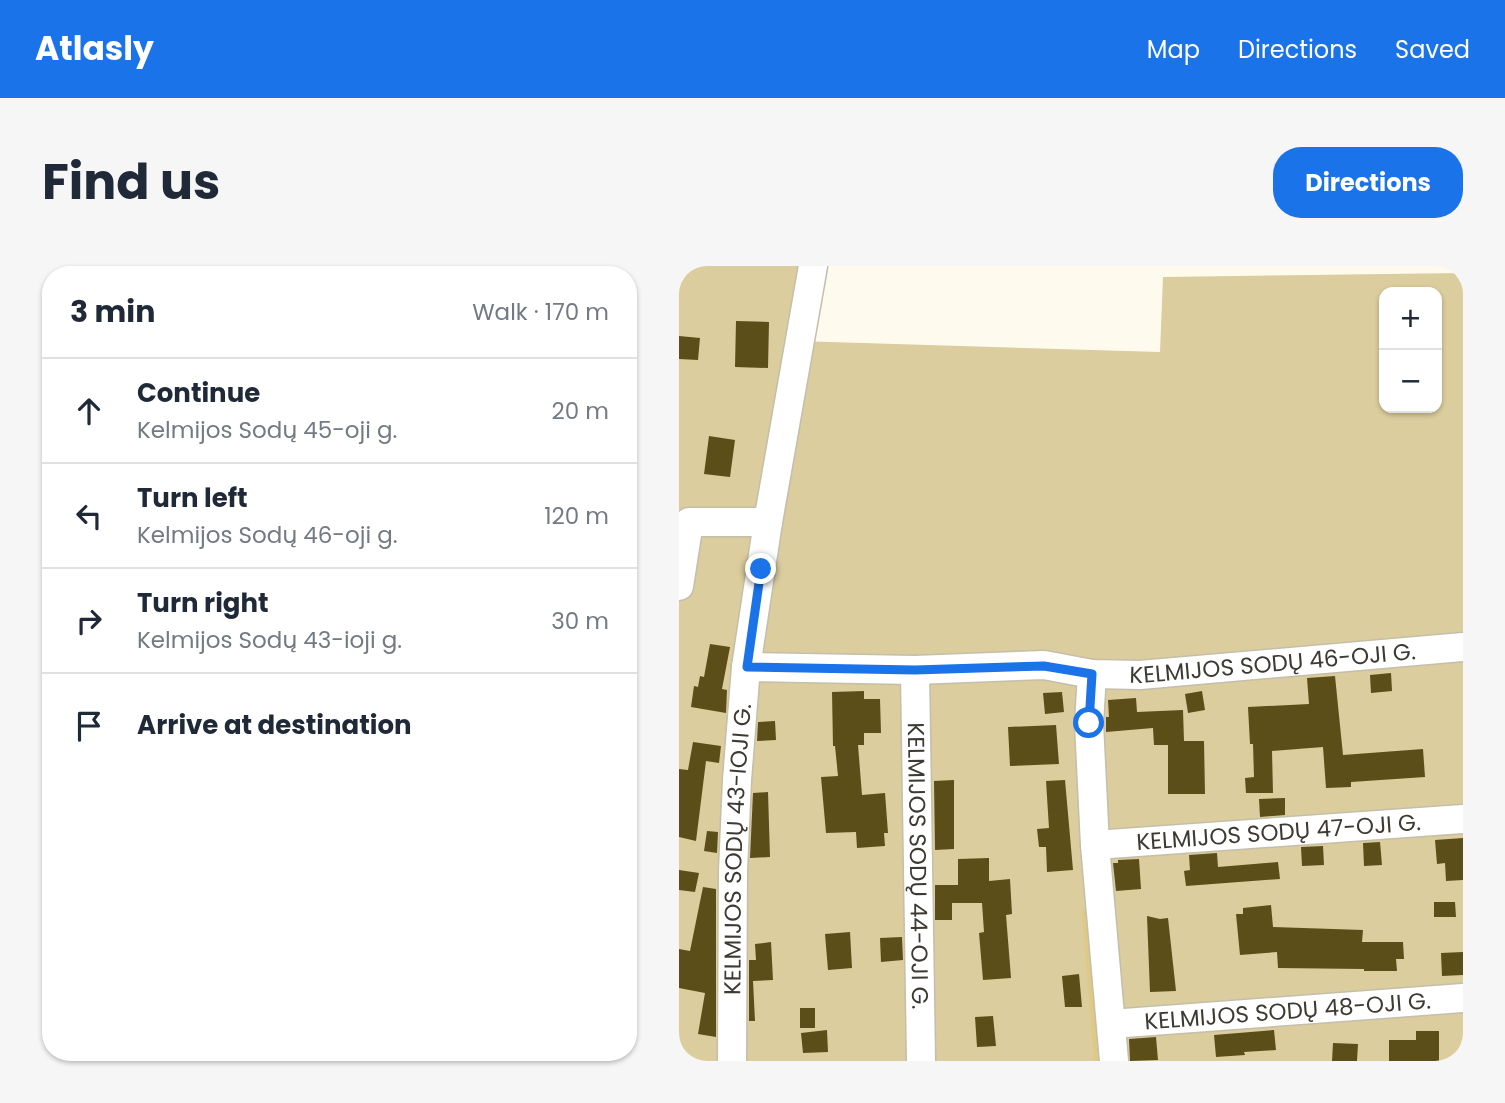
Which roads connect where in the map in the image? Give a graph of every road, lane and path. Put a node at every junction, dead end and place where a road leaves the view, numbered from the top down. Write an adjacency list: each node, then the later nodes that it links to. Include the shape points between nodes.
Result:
1 (813, 266): 3 (street, KELMIJOS SODŲ 43-IOJI G.)
2 (684, 520): 3 (street); 4 (street)
3 (768, 523): 6 (street, KELMIJOS SODŲ 43-IOJI G.)
4 (679, 586)
5 (1463, 647): 8 (street, KELMIJOS SODŲ 46-OJI G., via 1140,675)
6 (747, 667): 7 (street, KELMIJOS SODŲ 46-OJI G.); 13 (street, KELMIJOS SODŲ 43-IOJI G., via 733,871)
7 (915, 670): 8 (street, KELMIJOS SODŲ 46-OJI G., via 1044,666); 14 (street, KELMIJOS SODŲ 44-OJI G.)
8 (1092, 674): 10 (street, via 1089,723)
9 (1463, 819): 10 (street, KELMIJOS SODŲ 47-OJI G.)
10 (1095, 845): 12 (street)
11 (1463, 998): 12 (street, KELMIJOS SODŲ 48-OJI G.)
12 (1111, 1024): 15 (street)
13 (732, 1061)
14 (921, 1061)
15 (1114, 1061)

